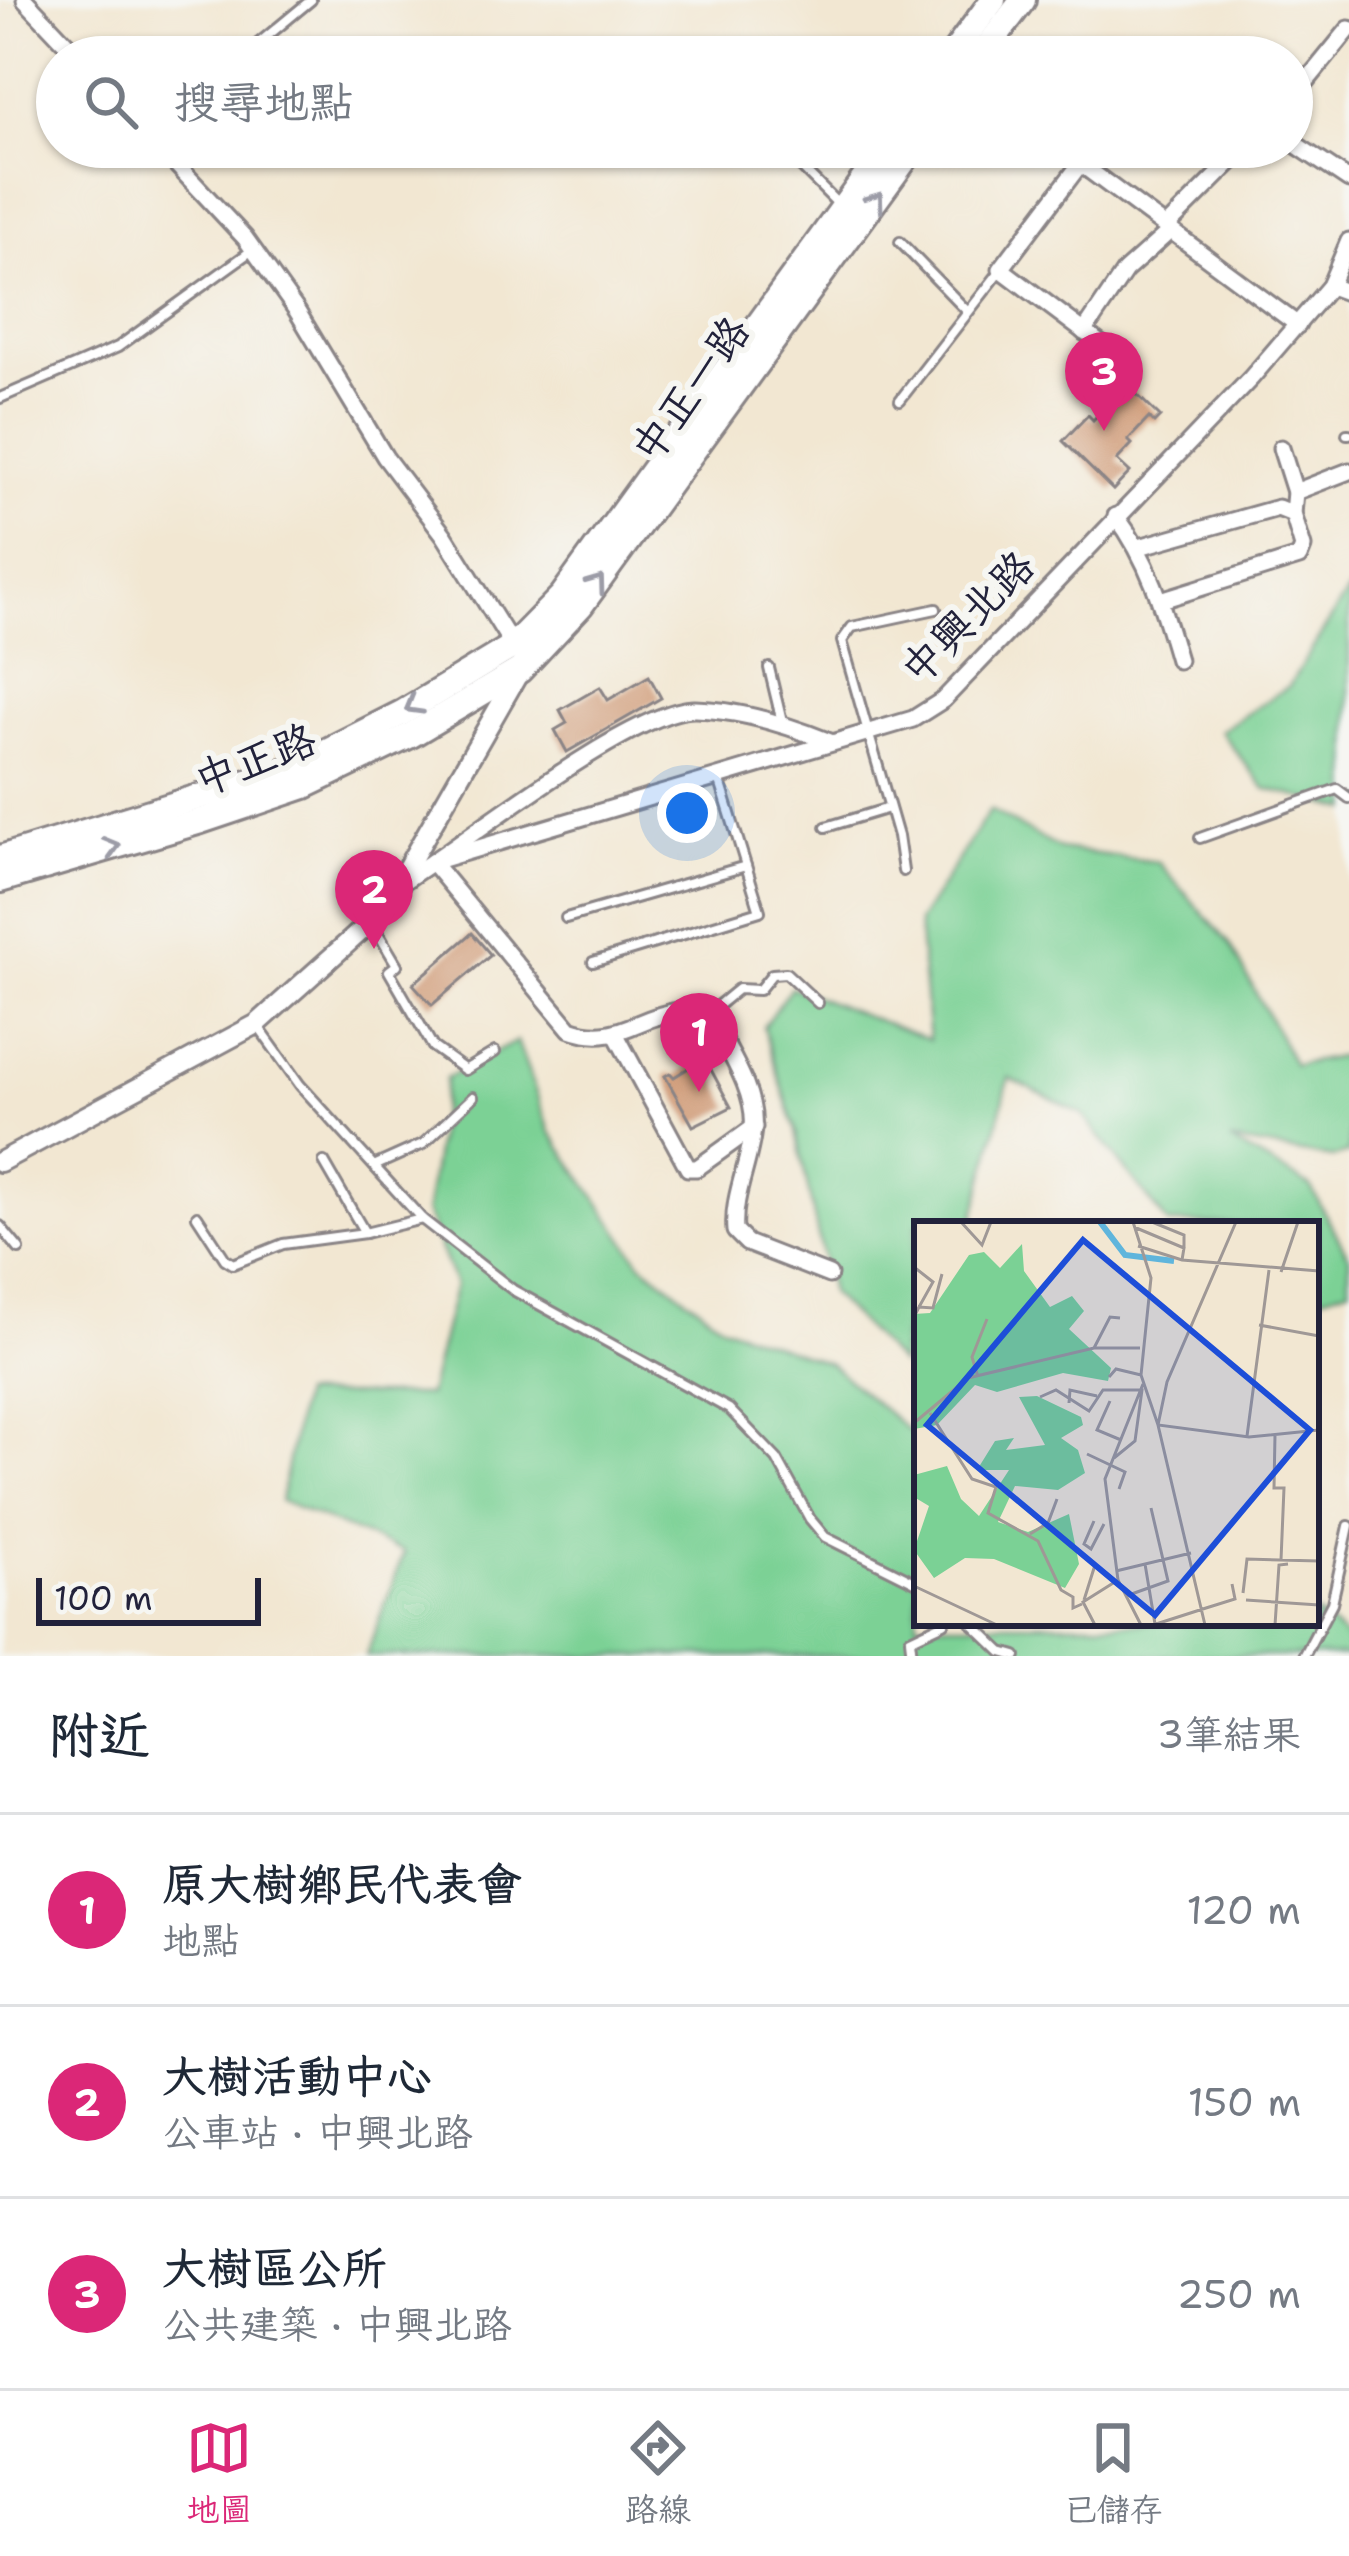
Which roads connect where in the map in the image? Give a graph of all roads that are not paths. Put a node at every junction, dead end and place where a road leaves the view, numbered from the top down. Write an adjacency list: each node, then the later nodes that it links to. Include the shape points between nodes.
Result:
1 (25, 0): 6 (street)
2 (311, 0): 7 (lane)
3 (993, 0): 8 (main road)
4 (1023, 0): 9 (main road)
5 (1349, 29): 10 (street)
6 (59, 36)
7 (267, 36)
8 (966, 36)
9 (996, 36)
10 (1313, 73)
11 (1313, 156): 19 (street)
12 (183, 168): 24 (street)
13 (802, 168): 20 (lane)
14 (872, 168): 20 (main road, 中正一路)
15 (899, 168): 42 (main road, 中正一路, one-way to 15, via 581,605)
16 (1078, 168): 25 (street)
17 (1086, 168): 21 (street)
18 (1226, 168): 21 (street)
19 (1349, 180)
20 (843, 209): 42 (main road, 中正一路)
21 (1168, 229): 29 (street); 30 (street, via 1125,271)
22 (1349, 241): 26 (street, 中興北路)
23 (900, 242): 28 (lane)
24 (252, 250): 32 (lane, via 118,347); 42 (street)
25 (1001, 269): 28 (lane); 30 (street)
26 (1330, 286): 27 (street); 29 (street, 中興北路)
27 (1349, 293)
28 (968, 312): 33 (lane)
29 (1298, 325): 38 (street, 中興北路)
30 (1084, 332): 31 (street)
31 (1126, 364)
32 (0, 398)
33 (900, 400)
34 (1282, 448): 36 (street)
35 (1349, 471): 36 (street)
36 (1295, 492): 37 (street)
37 (1293, 514): 39 (street, via 1278,508); 40 (street, via 1299,557)
38 (1116, 516): 39 (street); 46 (street, 中興北路, via 943,700 914,719)
39 (1139, 548): 40 (street)
40 (1161, 600): 43 (street)
41 (936, 609): 46 (lane, via 847,631 842,640)
42 (516, 658): 53 (main road, 中正路, one-way to 53, via 292,768); 57 (main road, 中正路, one-way to 42, via 305,786 411,734); 58 (street, 中興北路)
43 (1178, 660)
44 (769, 668): 45 (lane)
45 (783, 723): 47 (street); 54 (street, via 673,712 629,730)
46 (865, 732): 47 (street, 中興北路); 50 (lane)
47 (830, 742): 48 (street, 中興北路)
48 (718, 776): 54 (street, 中興北路); 55 (lane)
49 (1349, 798): 52 (lane, via 1337,789)
50 (889, 808): 51 (lane); 56 (lane)
51 (826, 826)
52 (1200, 838)
53 (0, 858)
54 (432, 862): 58 (street, 中興北路); 65 (street, via 570,1028)
55 (746, 866): 59 (lane); 61 (lane, via 760,911)
56 (903, 871)
57 (0, 880)
58 (396, 887): 60 (street, 中興北路)
59 (566, 918)
60 (371, 922): 64 (street, 中興北路); 66 (lane, via 433,1047 465,1070)
61 (593, 962)
62 (818, 1003): 63 (lane, via 786,973 772,974 759,990 738,988)
63 (709, 1013): 65 (street, via 678,1011); 68 (street, via 751,1100)
64 (256, 1024): 69 (street, 中興北路); 71 (lane)
65 (615, 1033): 68 (street, via 688,1168)
66 (495, 1052)
67 (473, 1097): 71 (lane, via 423,1144)
68 (754, 1127): 77 (street, via 735,1231)
69 (2, 1155)
70 (324, 1162): 75 (lane)
71 (374, 1166): 73 (lane)
72 (197, 1216): 75 (lane, via 233,1264 283,1244)
73 (422, 1220): 75 (lane); 79 (lane, via 512,1290 729,1409 777,1459 825,1538)
74 (0, 1226): 76 (lane)
75 (365, 1233)
76 (19, 1249)
77 (829, 1275)
78 (1349, 1526): 84 (lane, via 1332,1603)
79 (914, 1582)
80 (938, 1626): 82 (lane, via 910,1639)
81 (975, 1626): 83 (lane)
82 (912, 1656)
83 (1016, 1656)
84 (1304, 1656)

